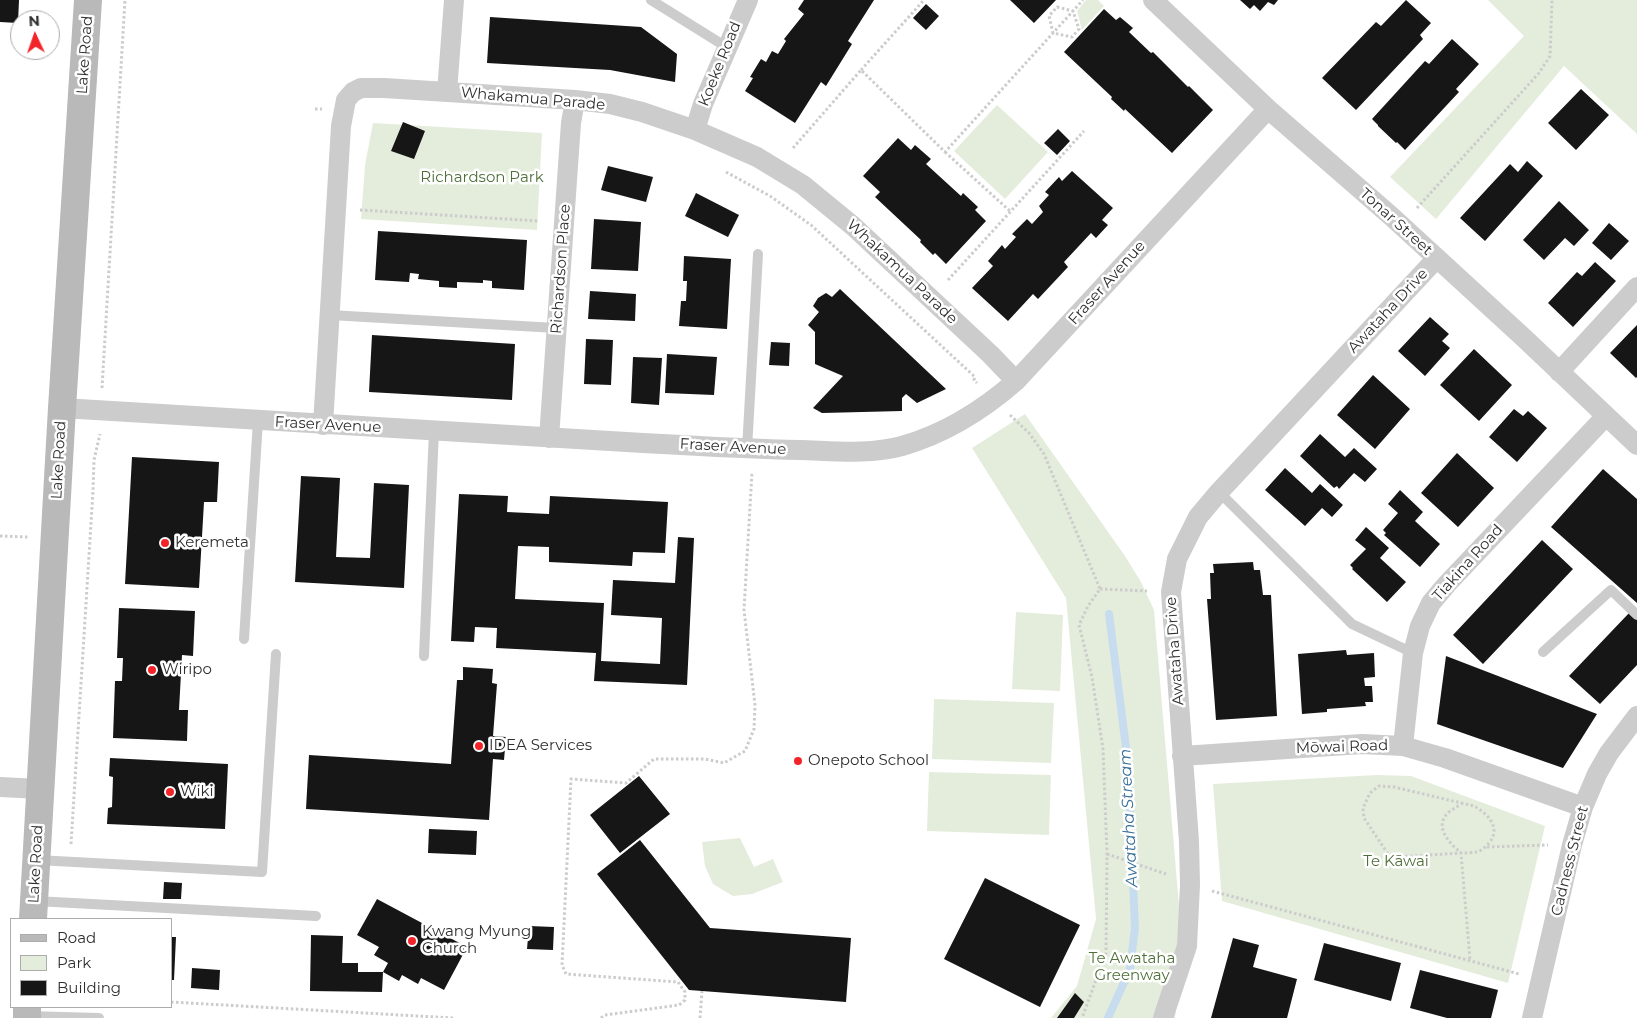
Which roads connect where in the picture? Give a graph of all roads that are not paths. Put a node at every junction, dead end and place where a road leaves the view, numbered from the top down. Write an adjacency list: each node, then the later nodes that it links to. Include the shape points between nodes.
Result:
1 (88, 0): 18 (main road, Lake Road)
2 (454, 0): 7 (street)
3 (651, 0): 6 (lane)
4 (748, 0): 6 (street, Koeke Road)
5 (1152, 0): 9 (street, Tonar Street)
6 (728, 48): 10 (street, Koeke Road)
7 (447, 92): 8 (street, Whakamua Parade); 14 (street, Whakamua Parade, via 361,88 346,100 341,126)
8 (575, 100): 10 (street, Whakamua Parade, via 610,104); 15 (street, Richardson Place)
9 (1268, 109): 12 (street, Tonar Street); 17 (street, Fraser Avenue)
10 (695, 130): 17 (street, Whakamua Parade, via 758,157 803,185 853,226)
11 (758, 254): 25 (lane)
12 (1437, 258): 16 (street, Tonar Street); 26 (street, Awataha Drive)
13 (1637, 287): 16 (street)
14 (330, 315): 15 (lane); 21 (street, Whakamua Parade)
15 (556, 328): 23 (street, Richardson Place)
16 (1559, 372): 19 (street, Tonar Street)
17 (1016, 381): 25 (street, Fraser Avenue, via 968,416 901,446 854,452)
18 (62, 408): 20 (street, Fraser Avenue); 37 (main road, Lake Road)
19 (1606, 416): 24 (street, Tonar Street); 30 (street, Tiakina Road, via 1447,584 1420,626)
20 (258, 421): 21 (street, Fraser Avenue); 28 (lane)
21 (323, 425): 22 (street, Fraser Avenue)
22 (434, 431): 23 (street, Fraser Avenue); 32 (lane)
23 (549, 438): 25 (street, Fraser Avenue)
24 (1637, 445)
25 (750, 457)
26 (1218, 492): 30 (lane, via 1352,624); 35 (street, Awataha Drive, via 1198,517 1177,559 1171,592)
27 (1637, 615): 29 (lane, via 1611,590)
28 (244, 639)
29 (1544, 652)
30 (1413, 653): 34 (street, Tiakina Road)
31 (276, 654): 39 (lane, via 262,872)
32 (424, 656)
33 (1637, 716): 38 (street, Cadness Street, via 1609,753)
34 (1403, 746): 35 (street, Mōwai Road, via 1362,744); 38 (street, Mōwai Road)
35 (1182, 756): 44 (street, Awataha Drive, via 1189,841 1187,946)
36 (0, 787): 37 (street)
37 (40, 788): 39 (main road, Lake Road)
38 (1583, 806): 45 (street, Cadness Street)
39 (36, 860): 40 (main road, Lake Road)
40 (33, 910): 41 (lane)
41 (316, 916)
42 (27, 1014): 43 (lane)
43 (98, 1018)
44 (1164, 1018)
45 (1532, 1018)

